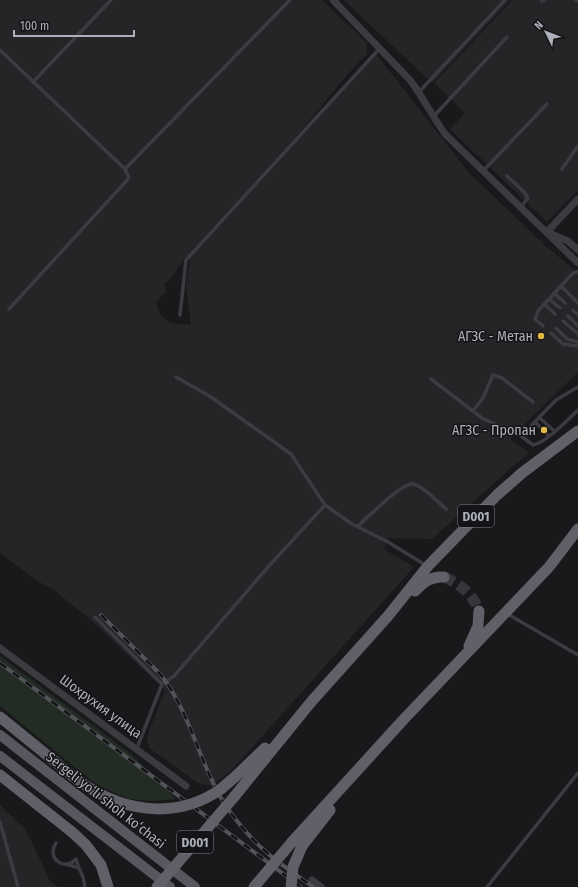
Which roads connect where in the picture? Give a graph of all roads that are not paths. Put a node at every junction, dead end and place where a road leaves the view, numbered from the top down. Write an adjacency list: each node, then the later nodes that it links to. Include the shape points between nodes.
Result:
1 (111, 0): 8 (lane)
2 (290, 0): 13 (lane)
3 (333, 0): 6 (street)
4 (505, 0): 9 (lane)
5 (508, 37): 11 (lane)
6 (380, 48): 9 (street); 33 (lane, via 186,260)
7 (0, 50): 8 (lane)
8 (33, 82): 13 (lane)
9 (419, 92): 11 (street)
10 (547, 104): 15 (lane)
11 (433, 117): 15 (street, via 445,134)
12 (578, 146): 14 (lane)
13 (125, 169): 30 (lane, via 129,178)
14 (562, 169)
15 (483, 171): 18 (street)
16 (507, 176): 18 (lane, via 528,198)
17 (578, 199): 19 (street)
18 (520, 208): 19 (street)
19 (547, 232): 20 (street, via 568,241); 21 (street)
20 (578, 250)
21 (578, 263)
22 (578, 271): 23 (lane)
23 (561, 286): 24 (lane); 27 (lane)
24 (554, 293): 25 (lane); 26 (lane)
25 (549, 299): 28 (lane); 29 (lane)
26 (565, 303)
27 (578, 303)
28 (544, 304): 32 (lane); 37 (lane, via 535,319)
29 (560, 308)
30 (9, 309)
31 (573, 310): 34 (lane)
32 (555, 314)
33 (180, 315)
34 (578, 315)
35 (568, 316): 38 (lane)
36 (563, 321): 41 (lane)
37 (543, 326)
38 (578, 326)
39 (556, 328): 42 (lane, via 567,339)
40 (551, 333): 43 (lane, via 563,344)
41 (578, 334)
42 (578, 342)
43 (578, 346)
44 (176, 377): 56 (lane, via 211,397 291,454)
45 (431, 379): 49 (lane)
46 (578, 387): 50 (lane, via 556,400)
47 (533, 402): 49 (lane, via 502,378 493,375 483,398)
48 (578, 410): 52 (lane)
49 (473, 411): 54 (lane, via 482,418)
50 (540, 418): 51 (lane); 52 (lane)
51 (535, 422): 54 (lane); 55 (lane)
52 (554, 431): 55 (lane)
53 (578, 431): 60 (highway, D001, via 497,494)
54 (521, 436): 55 (lane, via 533,445)
55 (550, 436)
56 (325, 505): 58 (lane); 69 (lane, via 174,676)
57 (446, 509): 58 (lane, via 412,483 395,493)
58 (358, 526): 60 (lane)
59 (578, 529): 63 (highway, via 549,567)
60 (428, 566): 64 (highway, D001)
61 (444, 577): 64 (highway, via 432,578 425,582)
62 (479, 611): 68 (highway, via 476,633)
63 (506, 613): 67 (lane); 68 (highway)
64 (388, 616): 70 (highway, D001)
65 (95, 617): 69 (lane)
66 (0, 648): 73 (street, Шохрухия улица)
67 (578, 654)
68 (458, 663): 80 (highway, via 404,719)
69 (162, 684): 73 (lane)
70 (311, 702): 71 (highway, bridge, via 222,789 203,800 166,809 131,806 96,792); 87 (highway, D001, bridge)
71 (0, 717)
72 (0, 735): 89 (main road, Sergeli yo‘li shoh ko‘chasi)
73 (136, 748): 77 (street, Шохрухия улица)
74 (0, 756): 88 (main road)
75 (578, 773): 93 (lane)
76 (0, 775): 86 (highway, via 86,845 101,865)
77 (186, 786)
78 (0, 822): 84 (lane)
79 (56, 843): 81 (lane, via 53,855 58,862)
80 (297, 844): 90 (highway, bridge); 91 (highway, bridge)
81 (66, 864): 82 (lane); 82 (lane, via 76,859)
82 (79, 868): 85 (lane)
83 (312, 880): 92 (street)
84 (18, 887)
85 (85, 887)
86 (108, 887)
87 (157, 887)
88 (170, 887)
89 (195, 887)
90 (254, 887)
91 (291, 887)
92 (321, 887)
93 (487, 887)

